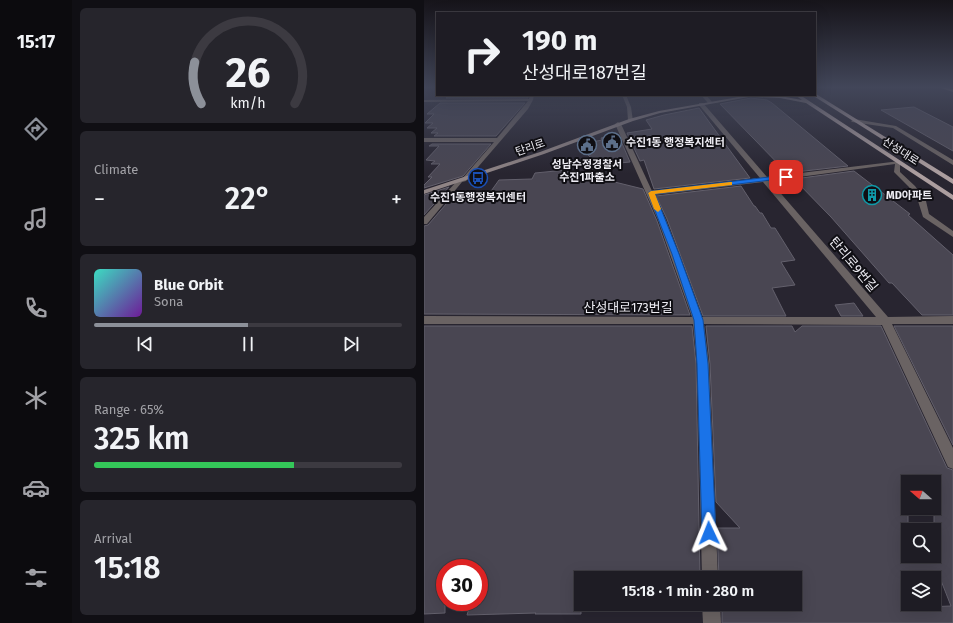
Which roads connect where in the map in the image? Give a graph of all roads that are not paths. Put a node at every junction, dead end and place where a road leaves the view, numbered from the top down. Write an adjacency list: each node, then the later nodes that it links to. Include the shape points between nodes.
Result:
1 (517, 116): 11 (street)
2 (630, 116): 7 (street)
3 (645, 116): 7 (main road, 탄리로)
4 (717, 116): 14 (street, 탄리로9번길)
5 (829, 116): 12 (main road, 산성대로)
6 (848, 116): 8 (main road, 산성대로)
7 (631, 120): 9 (main road, 탄리로)
8 (854, 120): 13 (street, via 894,127); 16 (main road, 산성대로)
9 (618, 124): 15 (main road, 탄리로); 18 (street)
10 (424, 140): 11 (street)
11 (498, 140): 15 (street)
12 (898, 162): 14 (street); 19 (main road, 산성대로); 21 (street, via 897,172 912,186 922,201 926,215)
13 (953, 163)
14 (766, 179): 18 (street); 25 (street, 탄리로9번길)
15 (462, 181): 17 (main road, 탄리로); 20 (street)
16 (953, 182)
17 (424, 192)
18 (651, 193): 23 (street)
19 (953, 198)
20 (424, 222)
21 (953, 235)
22 (424, 320): 23 (street, 산성대로173번길)
23 (698, 320): 25 (street, 산성대로173번길); 27 (street, via 703,364)
24 (953, 320): 25 (street, 산성대로173번길)
25 (885, 321): 26 (street, 탄리로9번길)
26 (953, 462)
27 (710, 571)
28 (711, 611): 29 (street)
29 (712, 623)

